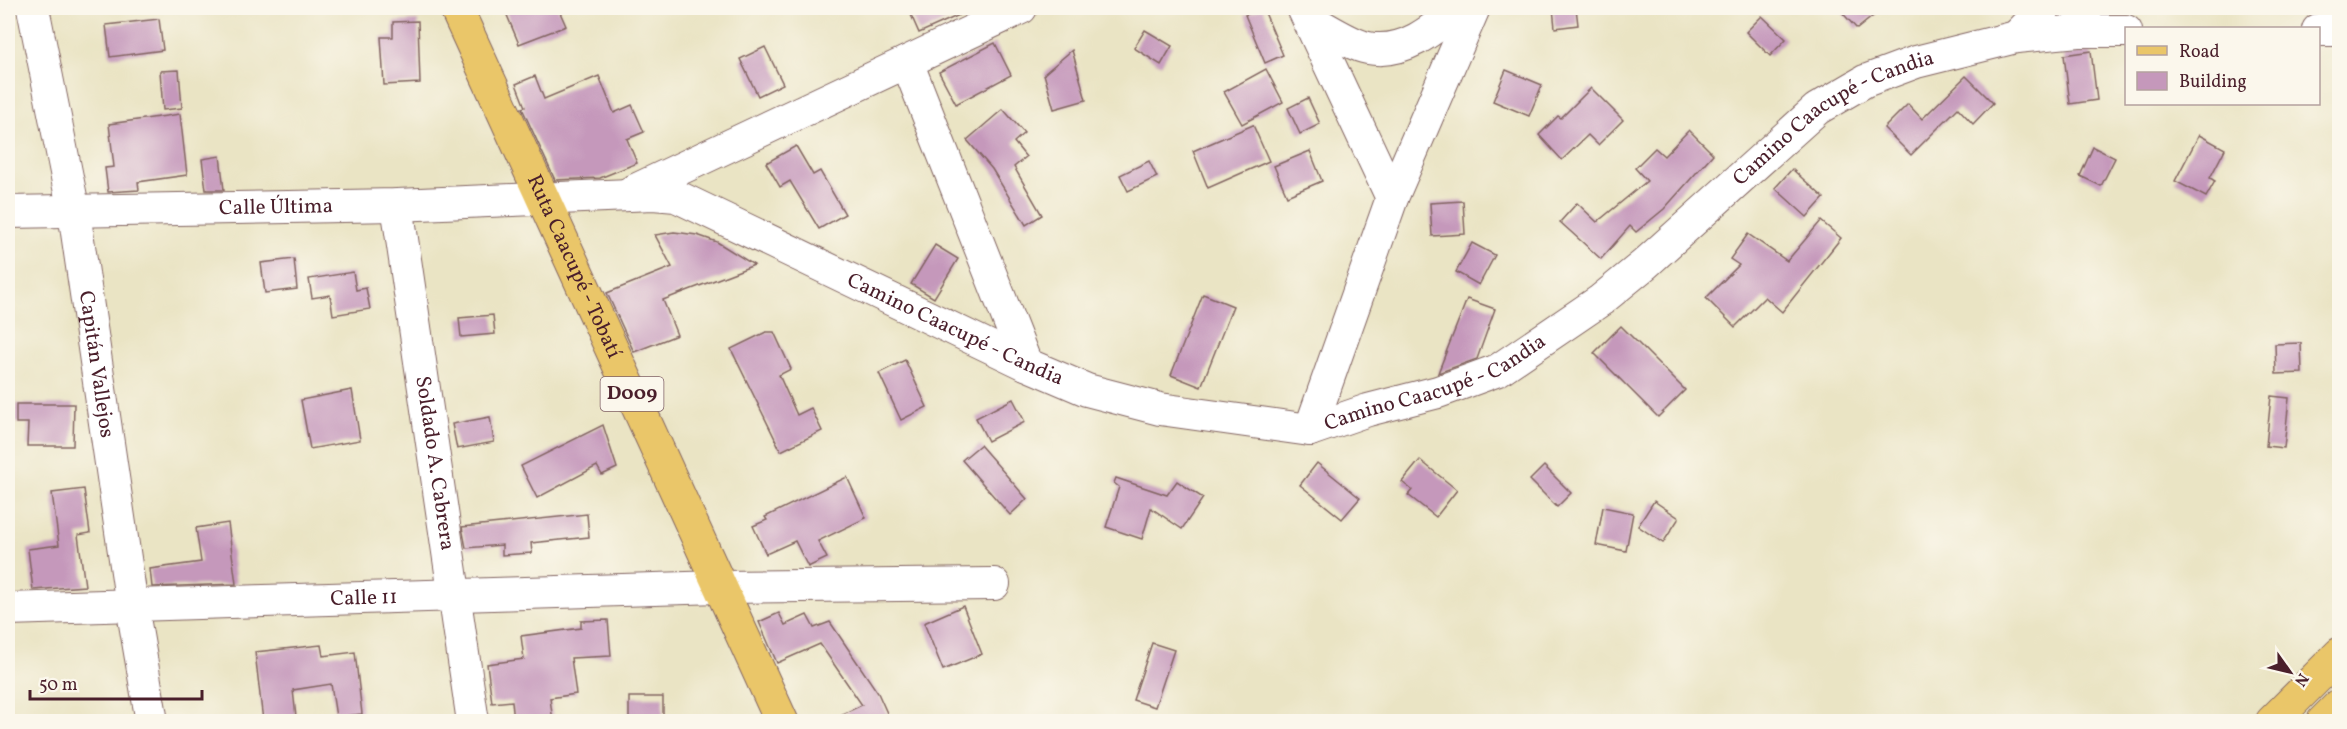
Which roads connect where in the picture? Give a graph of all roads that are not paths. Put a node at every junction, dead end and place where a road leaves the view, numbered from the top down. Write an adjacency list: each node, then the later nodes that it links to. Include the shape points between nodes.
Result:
1 (33, 8): 18 (street, Capitán Vallejos)
2 (456, 8): 15 (main road, Ruta Caacupé - Tobatí / D009)
3 (1021, 8): 12 (street)
4 (1459, 8): 7 (street, via 1428,33 1397,48 1367,48)
5 (1474, 8): 14 (street)
6 (2044, 8): 11 (street)
7 (1306, 13): 14 (street)
8 (2320, 30): 9 (street)
9 (2340, 30)
10 (2125, 31): 11 (street, Camino Caacupé - Candia)
11 (2016, 37): 20 (street, Camino Caacupé - Candia, via 1916,62 1865,81 1817,109 1619,285 1498,370 1438,392)
12 (907, 62): 13 (street); 19 (street)
13 (621, 197): 15 (street, Camino Caacupé - Candia); 19 (street, Camino Caacupé - Candia, via 676,196)
14 (1392, 198): 20 (street)
15 (545, 200): 16 (street, Calle Última); 22 (main road, Ruta Caacupé - Tobatí / D009)
16 (398, 204): 18 (street, Calle Última); 23 (street, Soldado A. Cabrera)
17 (8, 212): 18 (street, Calle Última)
18 (74, 212): 24 (street, Capitán Vallejos)
19 (1026, 364): 20 (street, Camino Caacupé - Candia, via 1088,390 1160,409)
20 (1310, 429)
21 (994, 584): 22 (street, Calle 11)
22 (719, 587): 23 (street, Calle 11); 30 (main road, Ruta Caacupé - Tobatí / D009)
23 (455, 594): 24 (street, Calle 11); 29 (street, Soldado A. Cabrera)
24 (132, 606): 25 (street, Calle 11); 28 (street, Capitán Vallejos)
25 (8, 609)
26 (2340, 654): 31 (main road)
27 (2340, 705): 32 (main road)
28 (152, 722)
29 (473, 722)
30 (782, 722)
31 (2272, 722)
32 (2323, 722)

